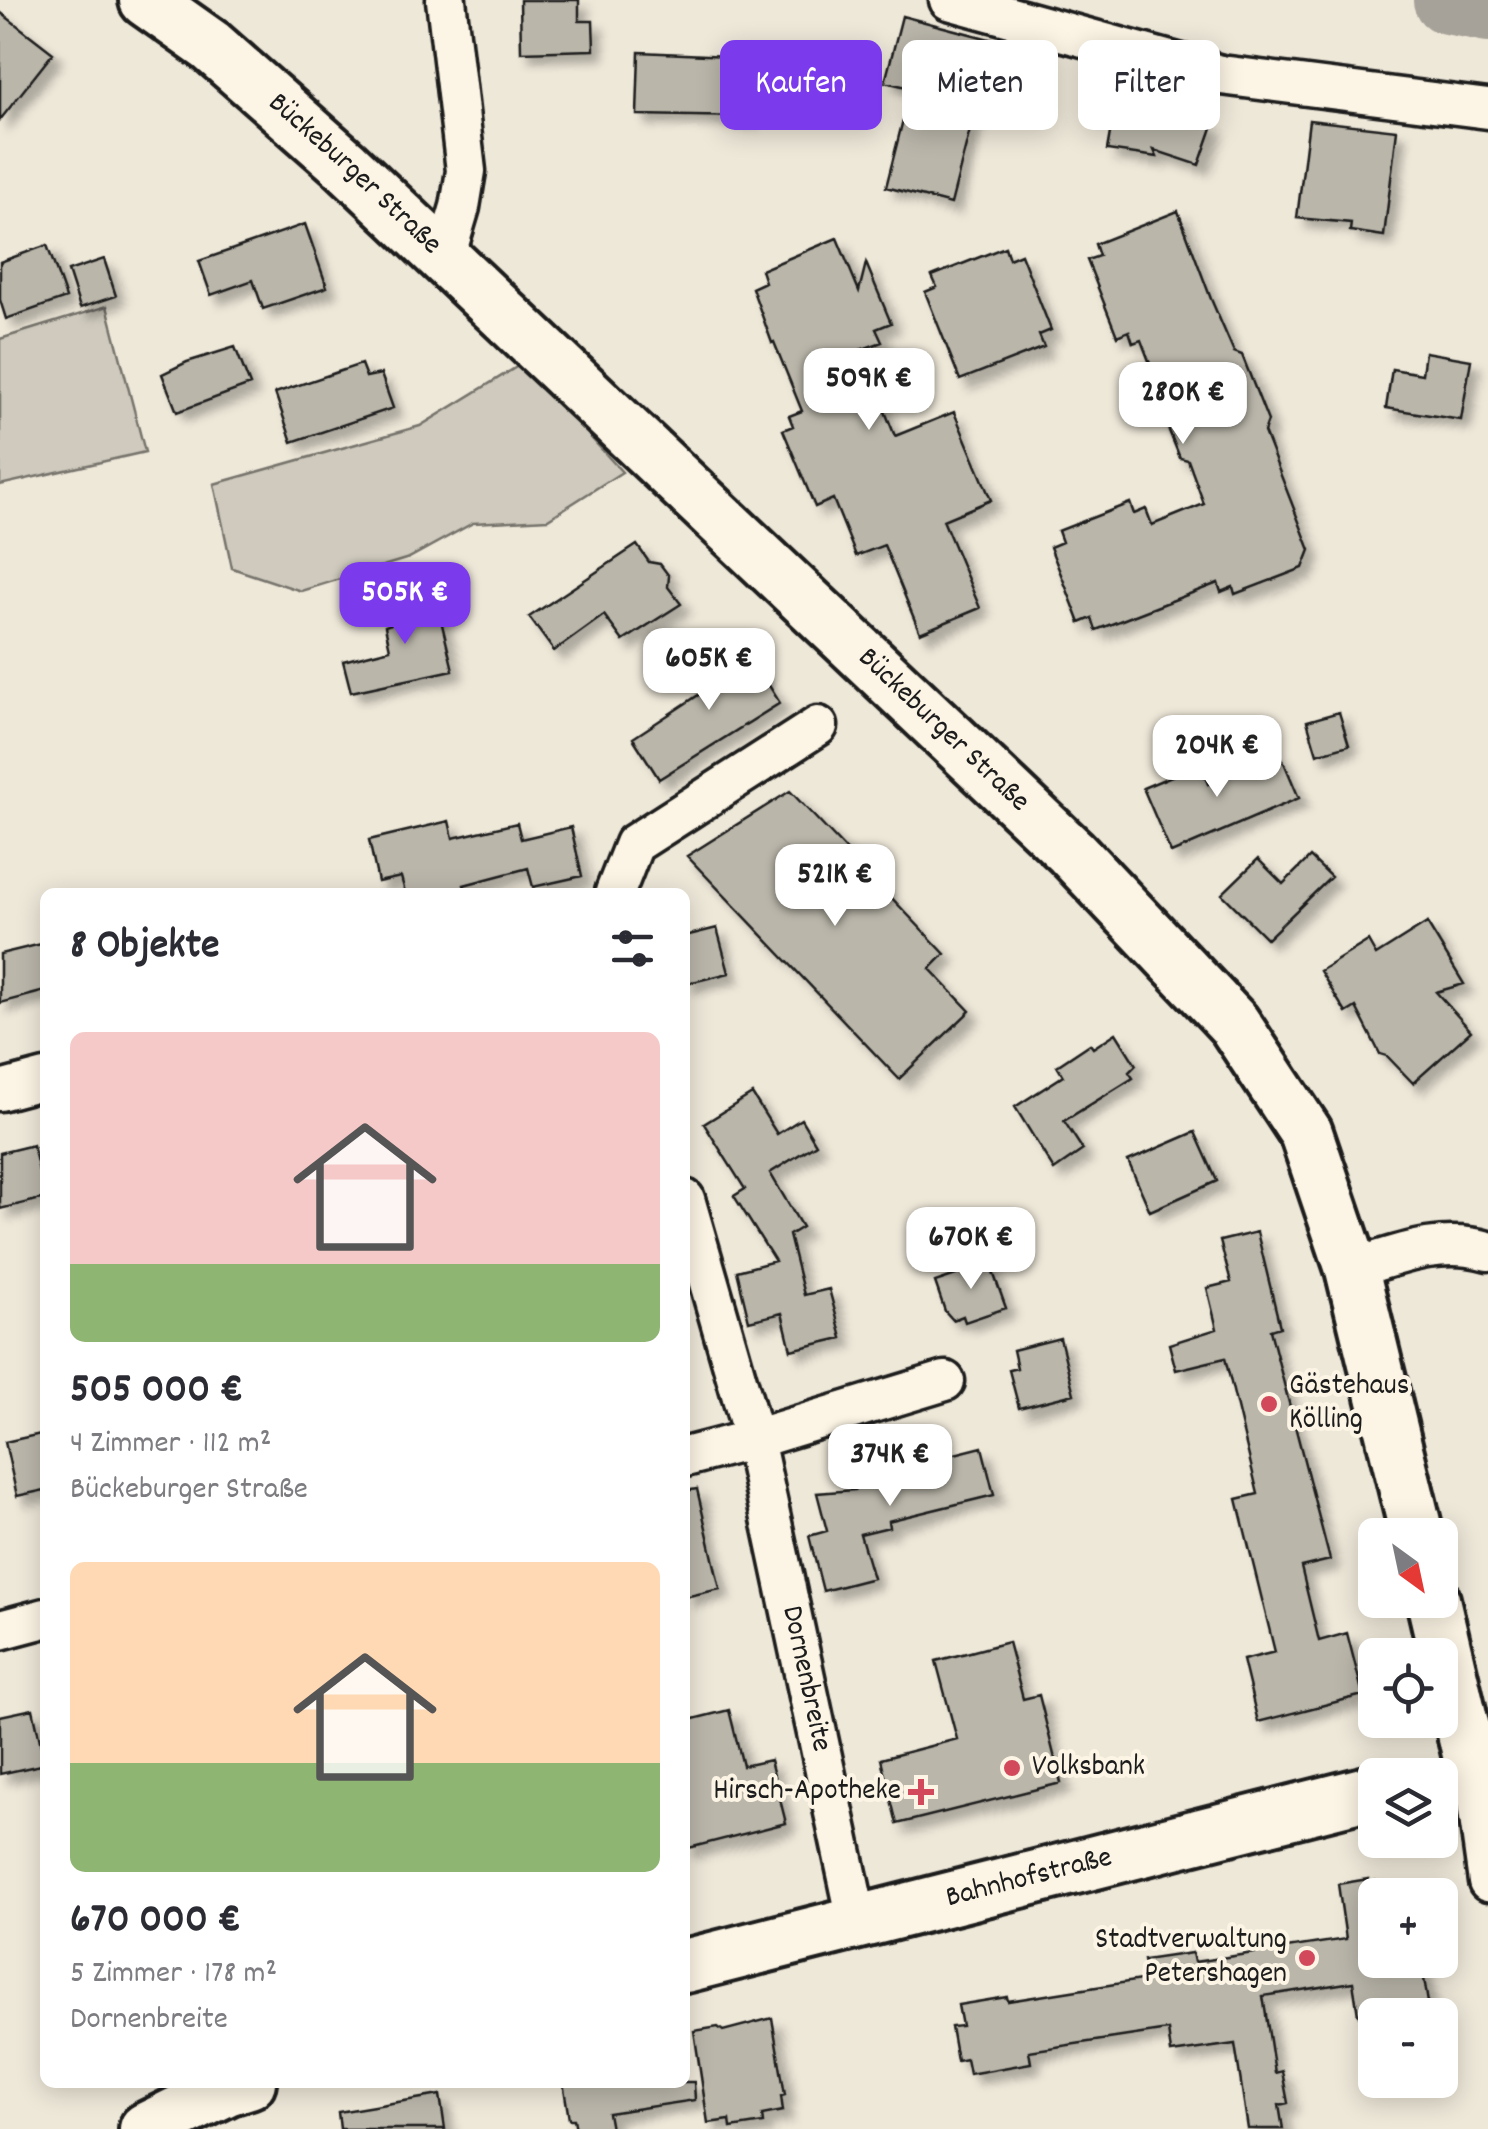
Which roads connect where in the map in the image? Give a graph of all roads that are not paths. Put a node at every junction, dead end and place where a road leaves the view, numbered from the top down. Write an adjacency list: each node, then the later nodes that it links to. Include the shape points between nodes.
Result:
1 (146, 0): 5 (street, Bückeburger Straße, via 211,46)
2 (446, 0): 5 (street, via 466,171)
3 (949, 0): 4 (street, via 1221,75)
4 (1488, 109)
5 (444, 260): 12 (street, Bückeburger Straße, via 1071,852 1234,1024 1306,1133)
6 (818, 726): 7 (street, via 634,844)
7 (618, 888)
8 (40, 1080): 9 (street)
9 (0, 1091)
10 (690, 1216): 14 (street, Dornenbreite)
11 (1488, 1251): 12 (street, via 1461,1243)
12 (1352, 1269): 16 (street, Bückeburger Straße)
13 (945, 1381): 14 (street)
14 (754, 1439): 15 (street); 23 (street, Dornenbreite)
15 (690, 1456)
16 (1413, 1518)
17 (1437, 1618): 20 (street)
18 (40, 1619): 19 (street)
19 (0, 1630)
20 (1467, 1768): 22 (street)
21 (1358, 1795): 23 (street, Bahnhofstraße)
22 (1488, 1882)
23 (857, 1920): 24 (street, Bahnhofstraße)
24 (690, 1965)
25 (230, 2088): 26 (street)
26 (146, 2129)

